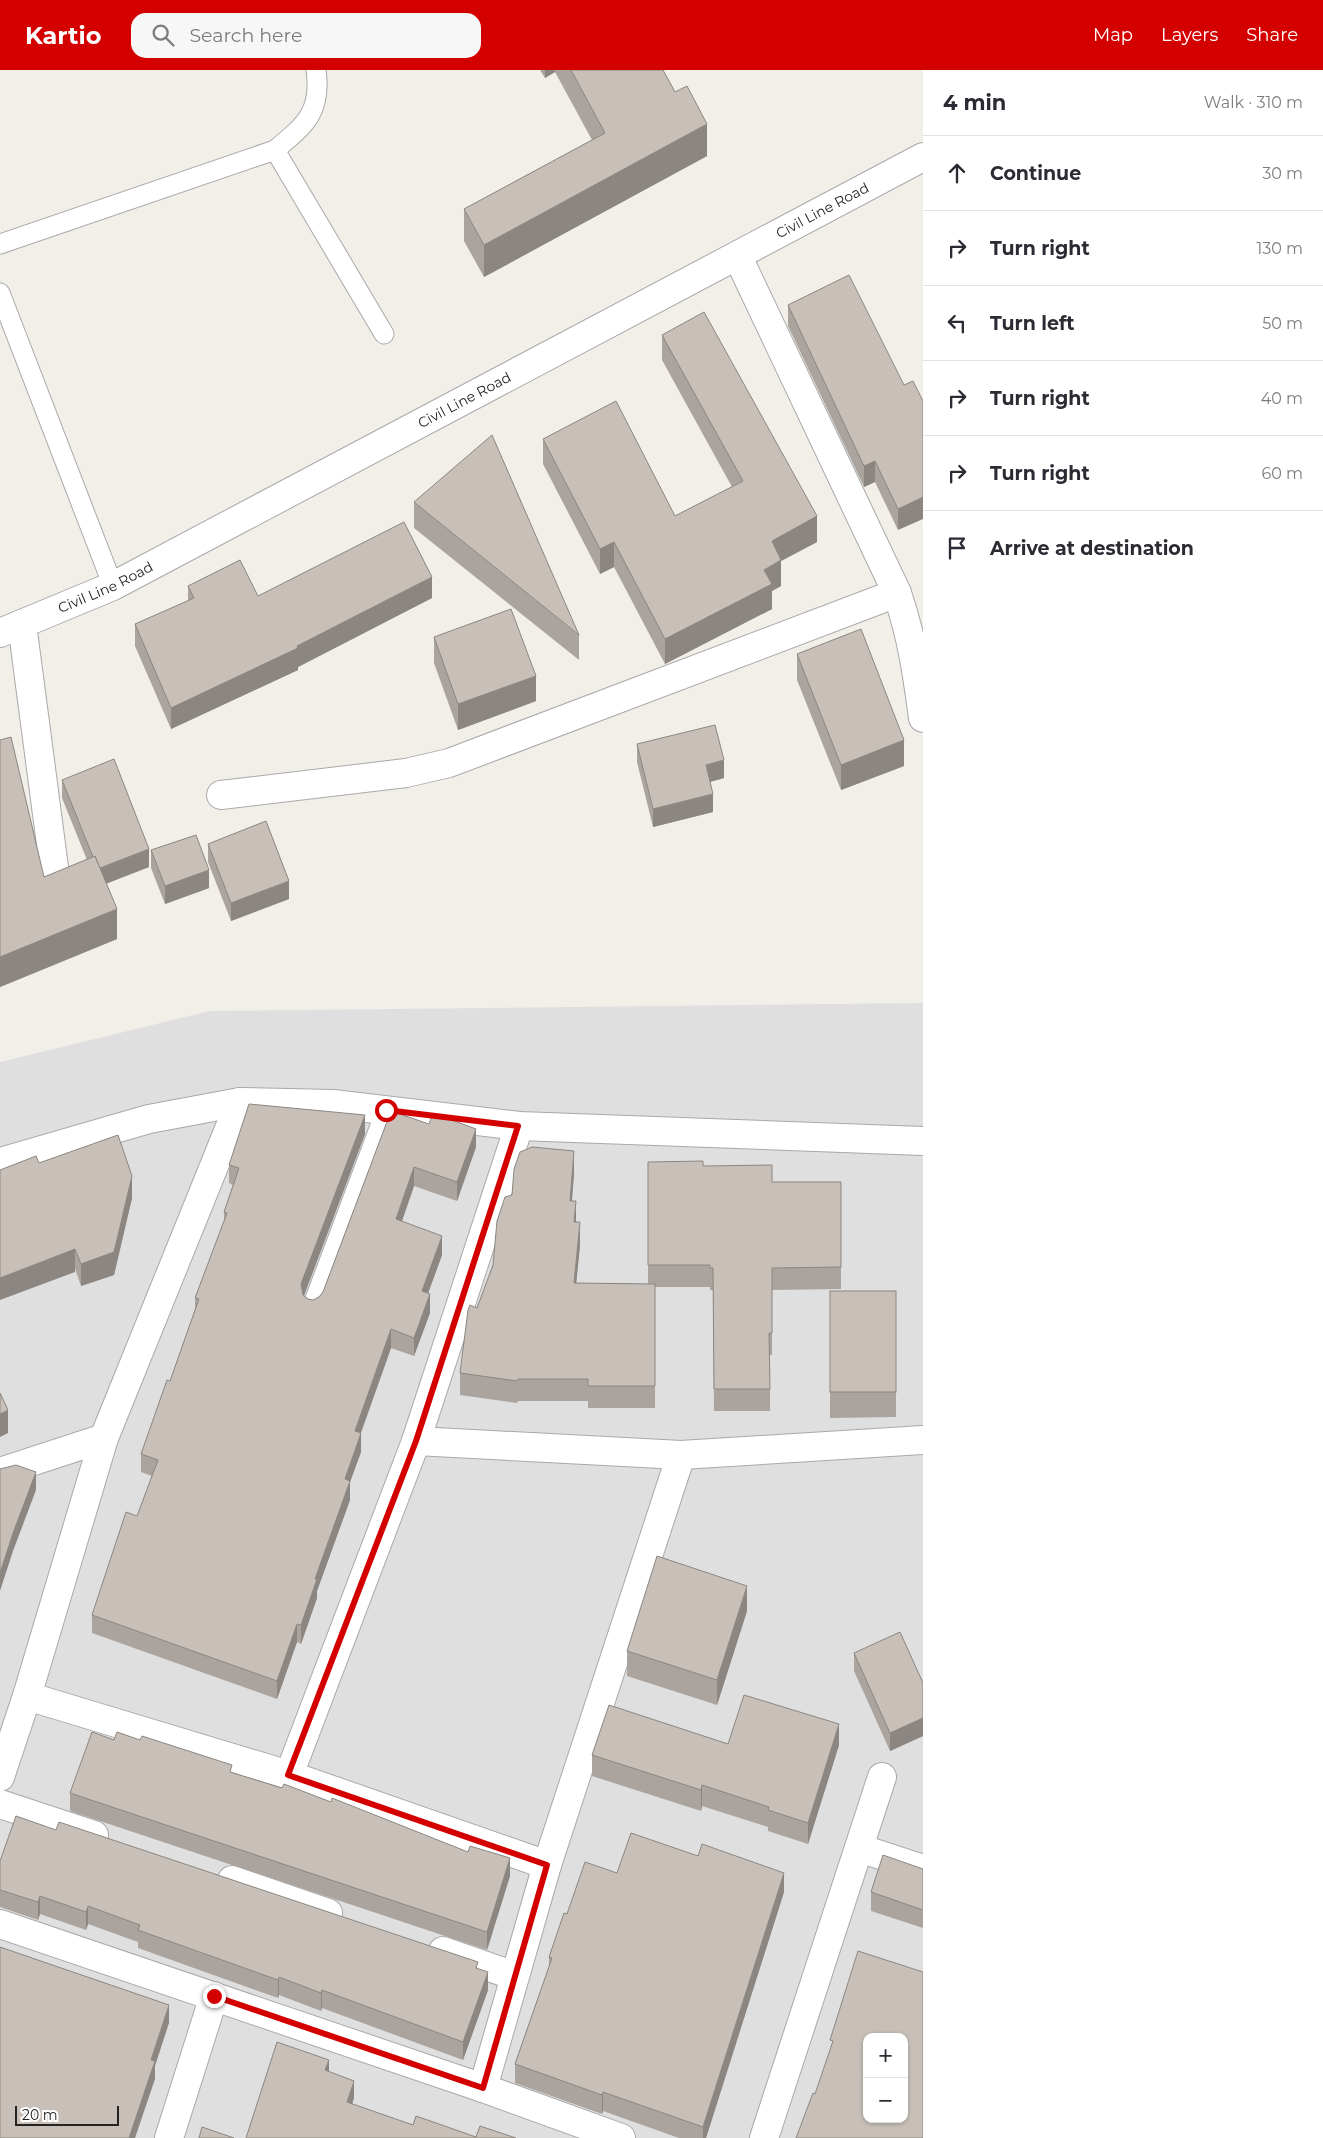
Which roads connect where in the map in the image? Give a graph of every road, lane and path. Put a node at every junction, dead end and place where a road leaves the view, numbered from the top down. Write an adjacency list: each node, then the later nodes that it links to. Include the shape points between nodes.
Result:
1 (316, 70): 2 (lane, via 318,87 314,110 302,128)
2 (275, 150): 4 (lane); 7 (lane)
3 (923, 157): 5 (street, Civil Line Road)
4 (0, 244)
5 (738, 257): 8 (street, Civil Line Road); 9 (street)
6 (0, 293): 8 (lane)
7 (384, 334)
8 (113, 586): 10 (street, Civil Line Road)
9 (897, 593): 11 (street, via 915,655); 12 (street, via 449,763 406,773)
10 (11, 628): 13 (street)
11 (923, 718)
12 (221, 795)
13 (55, 875)
14 (240, 1102): 15 (street, via 332,1104); 18 (street, via 149,1119); 20 (street)
15 (386, 1110): 16 (street); 19 (lane)
16 (518, 1126): 17 (street); 22 (street)
17 (923, 1141)
18 (0, 1162)
19 (312, 1307)
20 (104, 1438): 24 (street); 25 (street)
21 (923, 1440): 23 (street)
22 (416, 1441): 23 (street); 26 (street)
23 (681, 1455): 32 (street)
24 (0, 1472)
25 (27, 1696): 26 (street); 27 (street)
26 (288, 1775): 32 (street)
27 (0, 1777)
28 (882, 1778): 31 (street)
29 (0, 1804): 30 (street)
30 (122, 1844)
31 (859, 1848): 33 (street); 43 (street)
32 (547, 1865): 38 (street)
33 (923, 1869)
34 (206, 1872): 35 (street)
35 (356, 1922)
36 (0, 1924): 39 (street)
37 (421, 1944): 38 (street)
38 (514, 1976): 40 (street)
39 (214, 1996): 40 (street); 41 (street)
40 (483, 2088): 42 (street)
41 (169, 2138)
42 (621, 2138)
43 (764, 2138)

